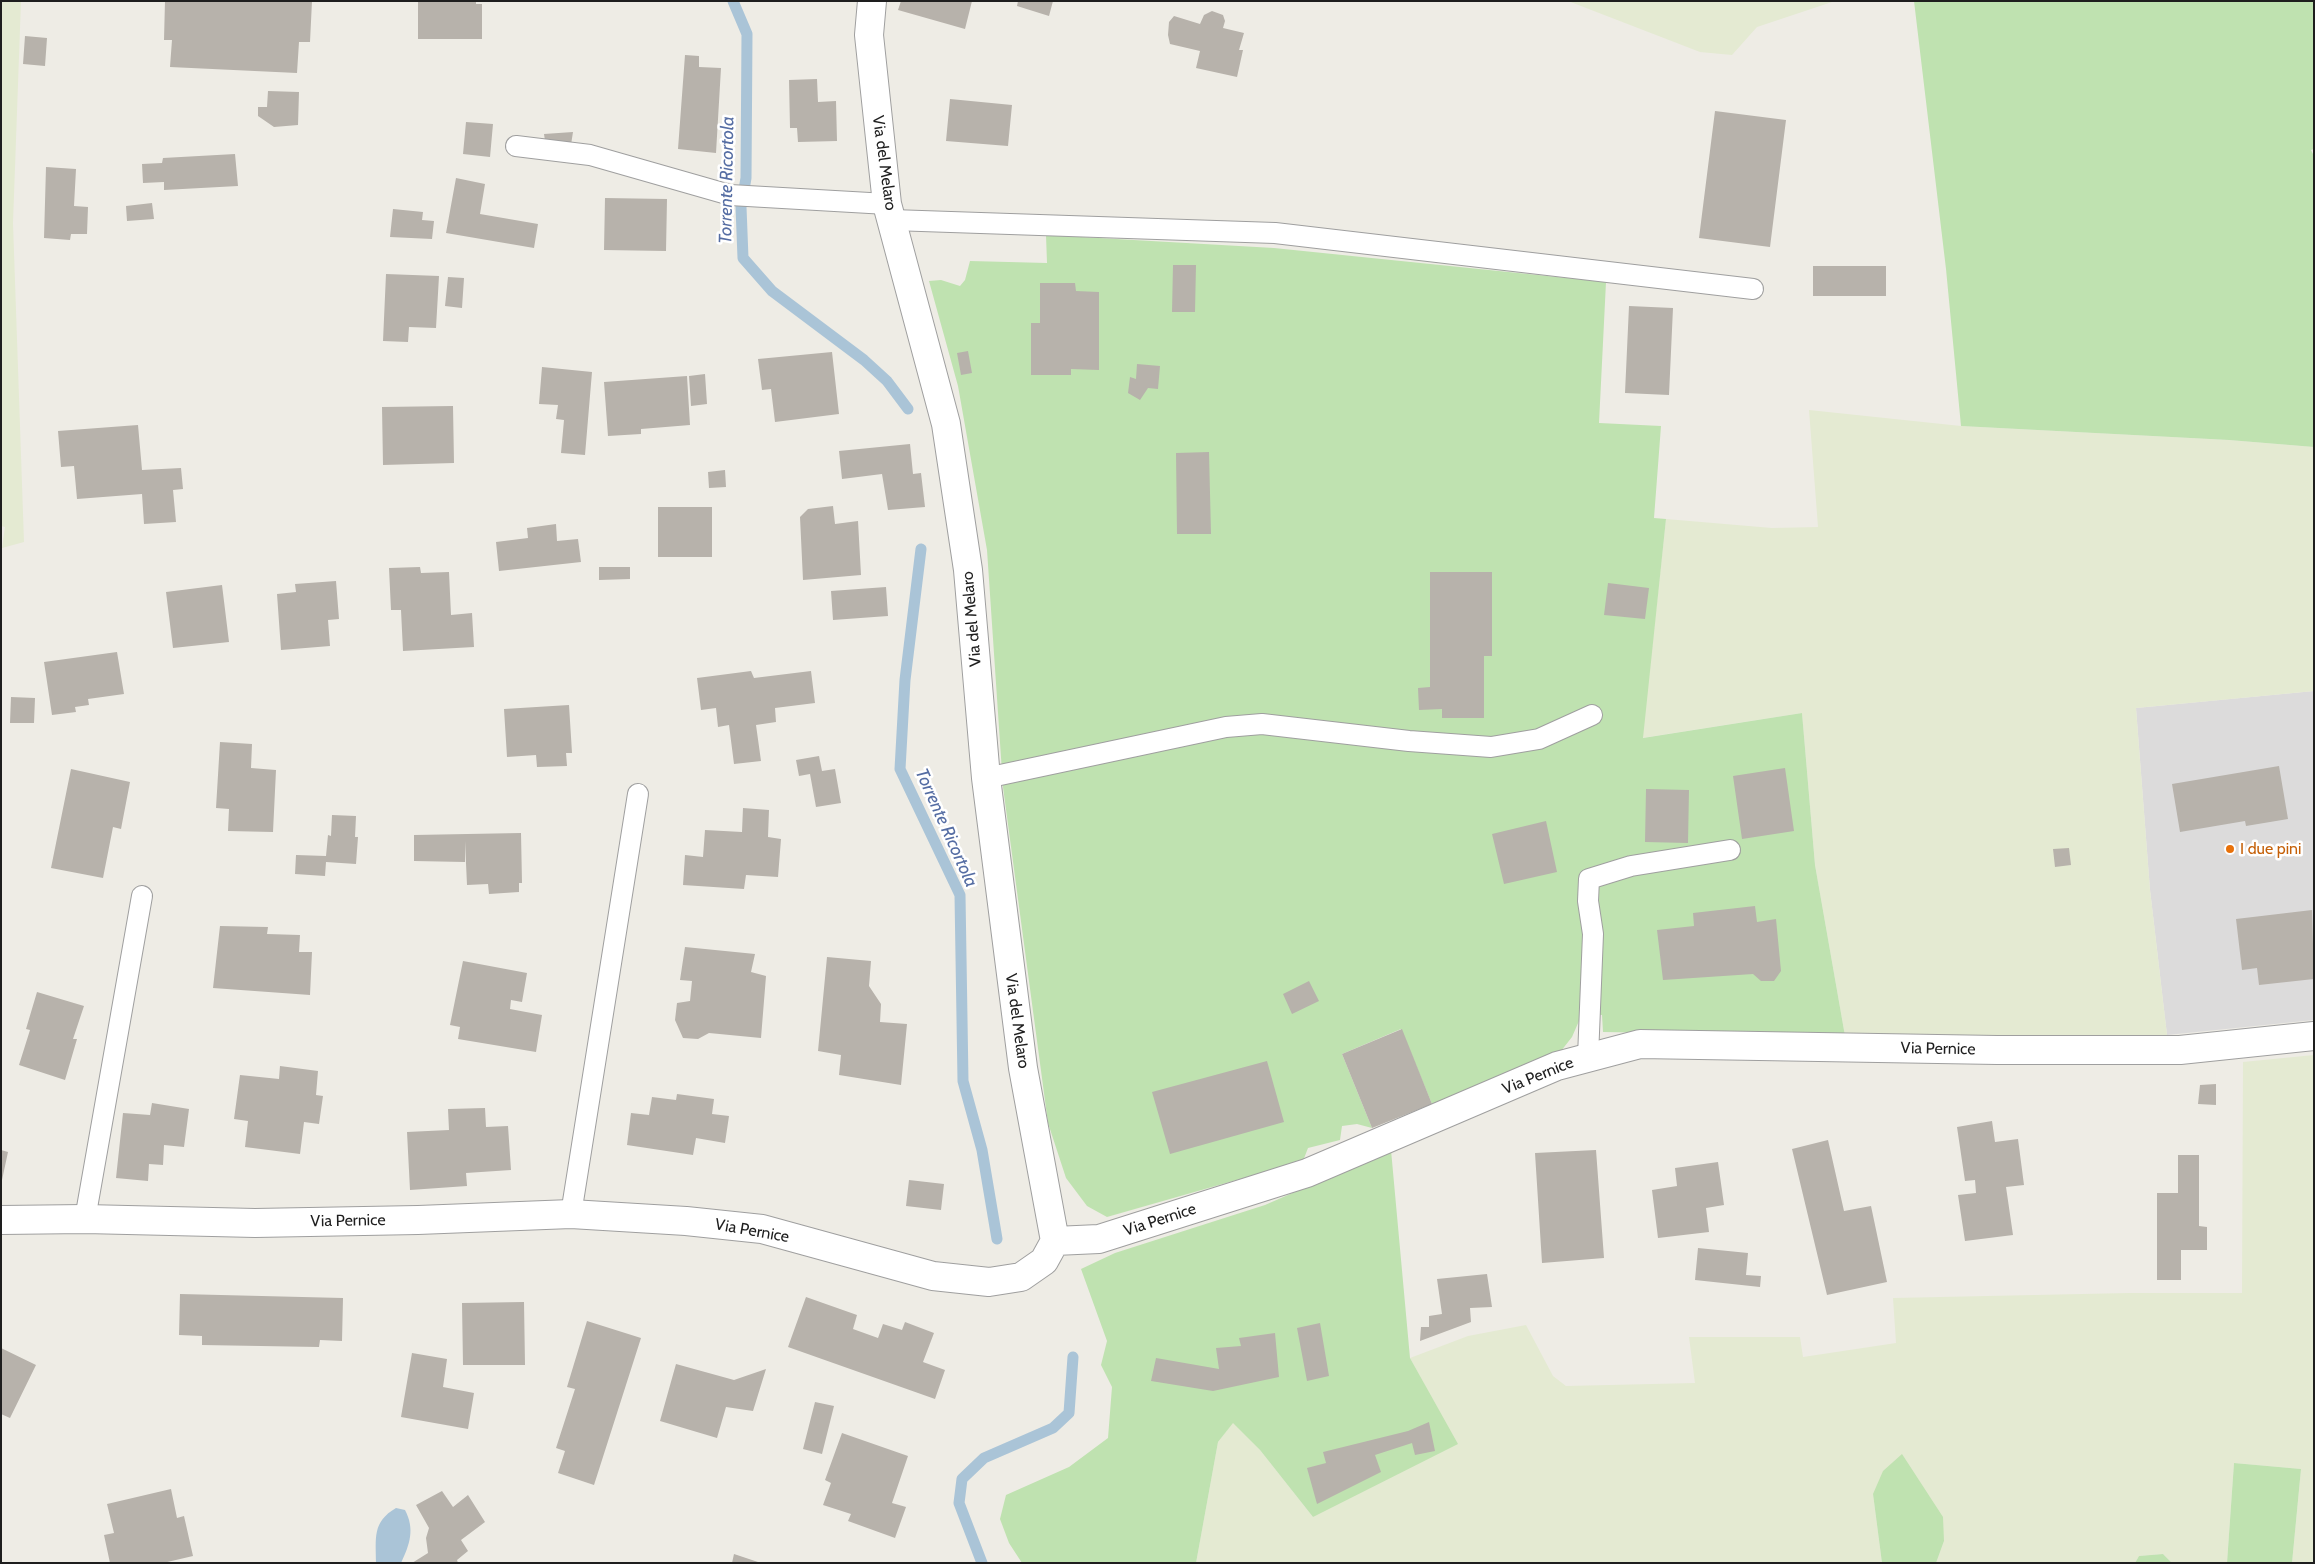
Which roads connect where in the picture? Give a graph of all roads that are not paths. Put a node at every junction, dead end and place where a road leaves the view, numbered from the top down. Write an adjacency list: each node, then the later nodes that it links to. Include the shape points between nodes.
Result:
1 (872, 1): 3 (street, Via del Melaro, via 869,35)
2 (516, 146): 3 (lane, via 590,155 730,195)
3 (889, 212): 4 (lane, via 1274,233); 6 (street, Via del Melaro, via 946,424 968,570)
4 (1753, 289)
5 (1592, 714): 6 (lane, via 1539,739 1491,746 1409,741 1262,724 1226,727)
6 (986, 778): 15 (street, Via del Melaro)
7 (638, 794): 12 (lane)
8 (1730, 850): 11 (lane, via 1631,866 1589,880 1588,901 1593,934)
9 (142, 896): 13 (lane)
10 (2314, 1036): 11 (street, Via Pernice, via 2170,1050 1640,1044)
11 (1588, 1056): 15 (street, Via Pernice, via 1557,1066 1307,1173 1099,1239)
12 (571, 1214): 13 (street, Via Pernice, via 256,1223); 15 (street, Via Pernice, via 686,1220 762,1229 933,1276 989,1282 1022,1277)
13 (85, 1219): 14 (street, Via Pernice)
14 (1, 1220)
15 (1049, 1251)

